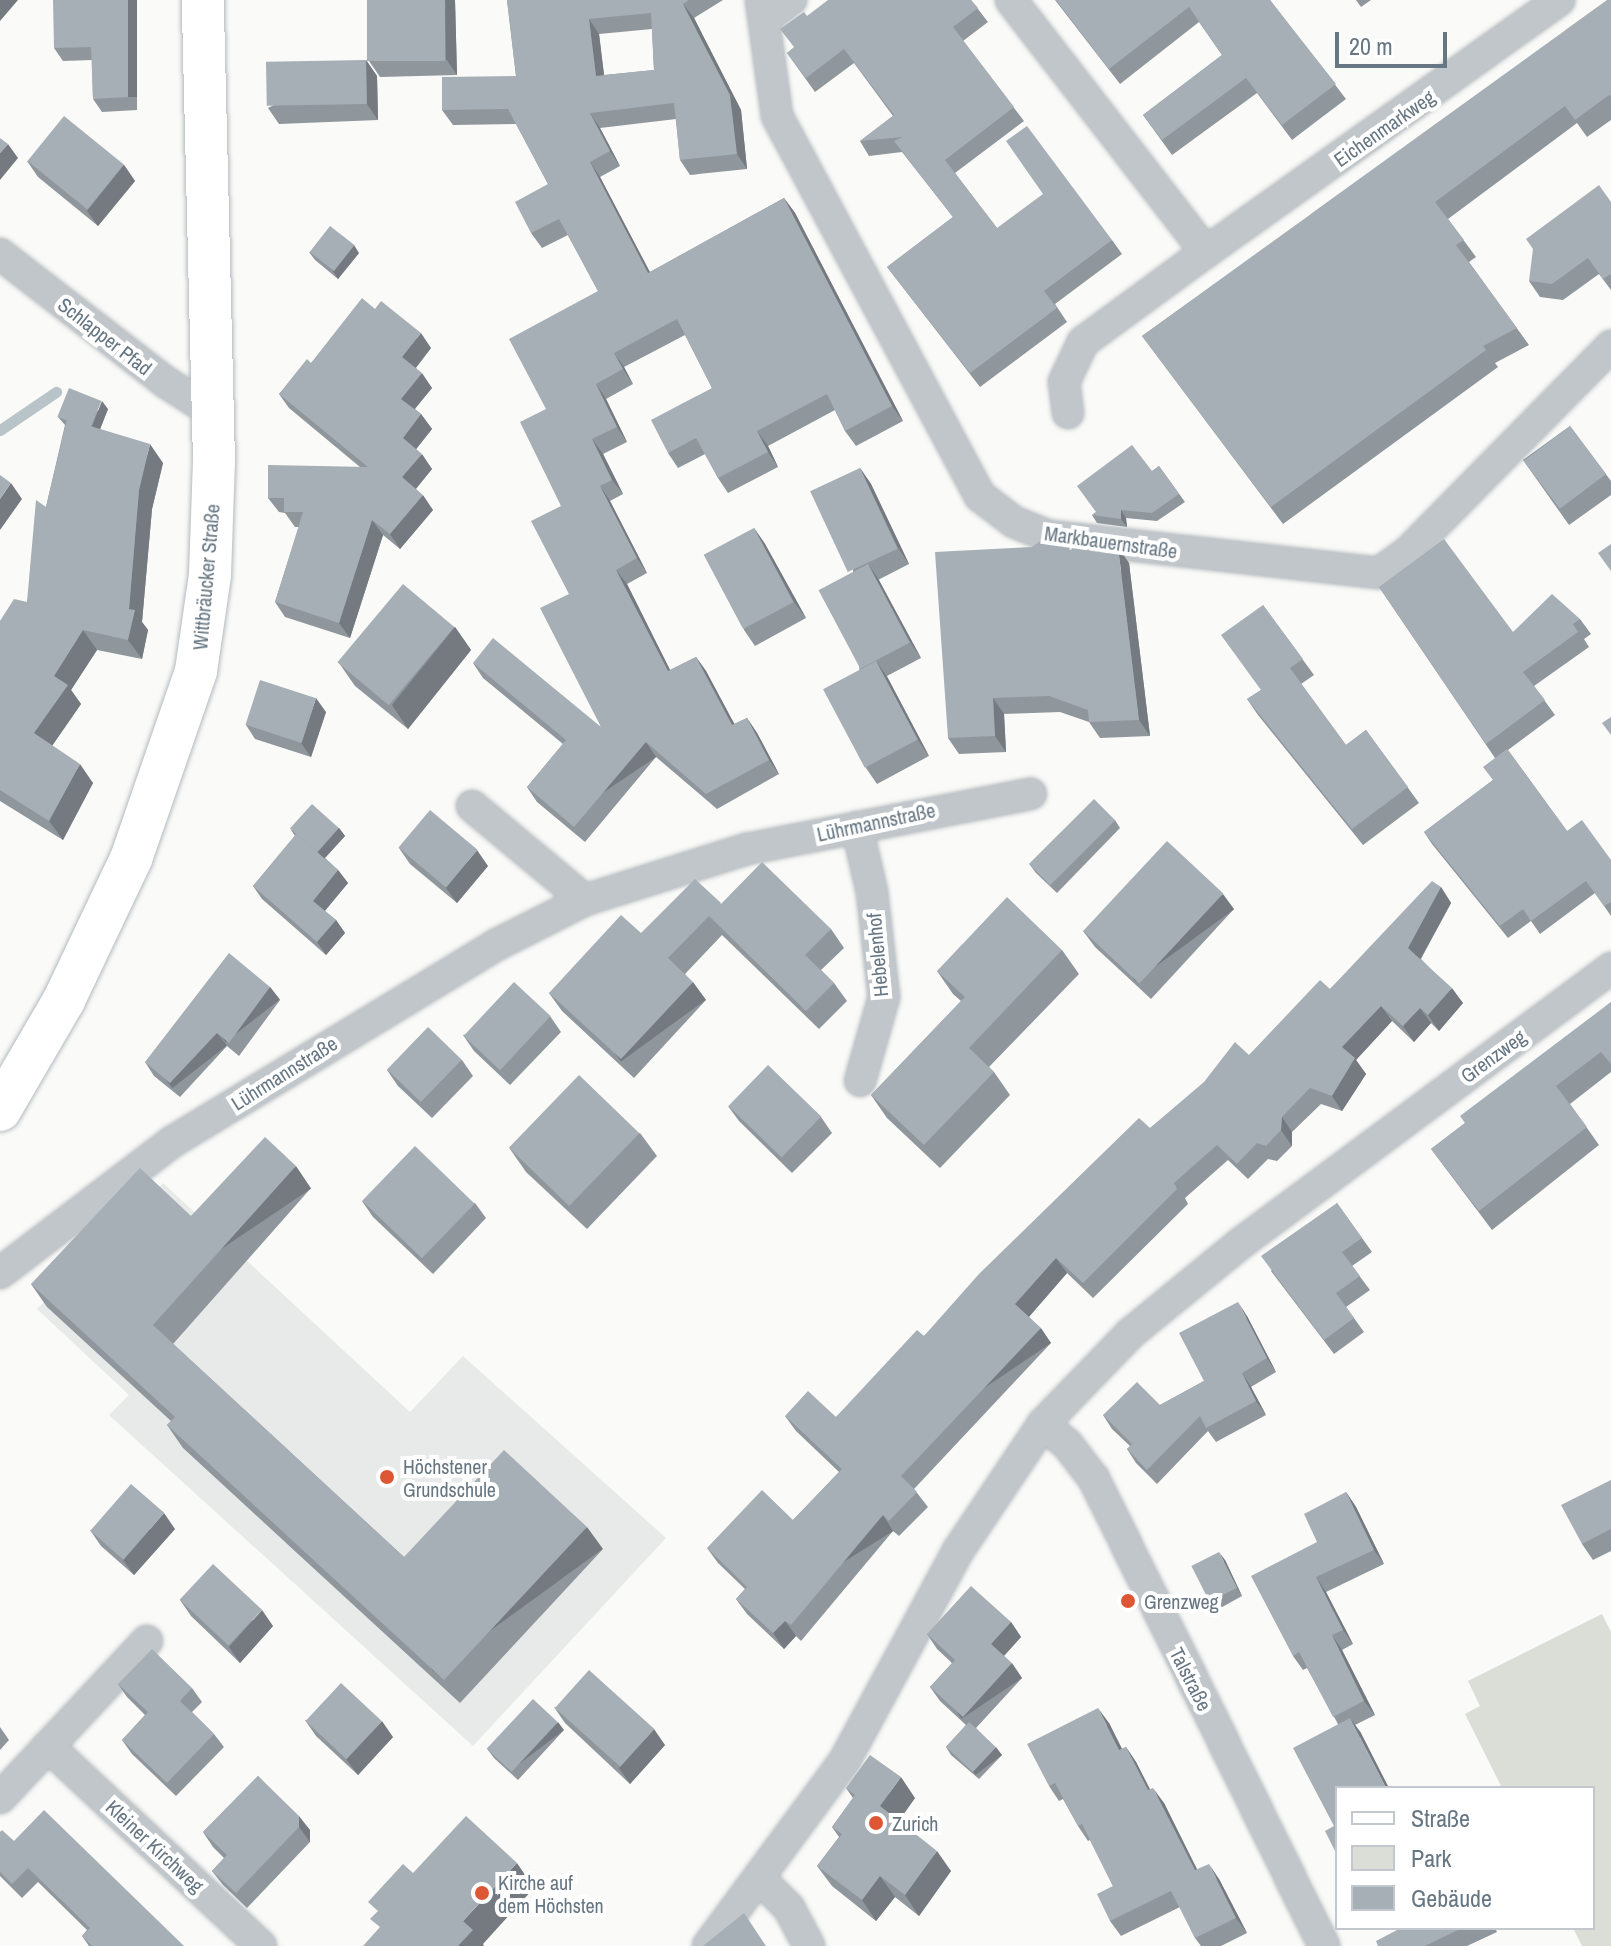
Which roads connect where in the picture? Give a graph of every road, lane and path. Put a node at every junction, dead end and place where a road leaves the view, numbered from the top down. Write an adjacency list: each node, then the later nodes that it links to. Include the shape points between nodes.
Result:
1 (203, 0): 9 (main road, Wittbräucker Straße)
2 (791, 0): 5 (street)
3 (1011, 0): 6 (street)
4 (1559, 0): 6 (street, Eichenmarkweg)
5 (763, 10): 8 (street, Markbauernstraße, via 777,116 980,496 1014,522 1049,536 1379,573 1407,553)
6 (1206, 252): 10 (street, Eichenmarkweg, via 1083,342 1064,382)
7 (0, 254): 9 (street, Schlapper Pfad)
8 (1611, 346)
9 (214, 413): 17 (main road, Wittbräucker Straße, via 210,575 185,711 131,859 64,1000)
10 (1068, 413)
11 (1031, 794): 13 (street, Lührmannstraße)
12 (472, 806): 14 (street)
13 (857, 827): 14 (street, Lührmannstraße, via 747,849); 16 (street, Hebelenhof, via 872,892 884,997)
14 (585, 900): 18 (street, Lührmannstraße, via 496,945 172,1142)
15 (1611, 968): 19 (street, Grenzweg, via 1241,1243 1131,1333)
16 (860, 1081)
17 (0, 1110)
18 (0, 1273)
19 (1043, 1424): 23 (street, Grenzweg, via 958,1551 845,1760); 27 (street, Talstraße, via 1094,1479)
20 (147, 1641): 21 (street)
21 (48, 1746): 22 (street); 24 (street, Kleiner Kirchweg)
22 (0, 1798)
23 (761, 1880): 25 (street, Grenzweg); 26 (street, via 789,1908)
24 (261, 1946)
25 (708, 1946)
26 (809, 1946)
27 (1324, 1946)

